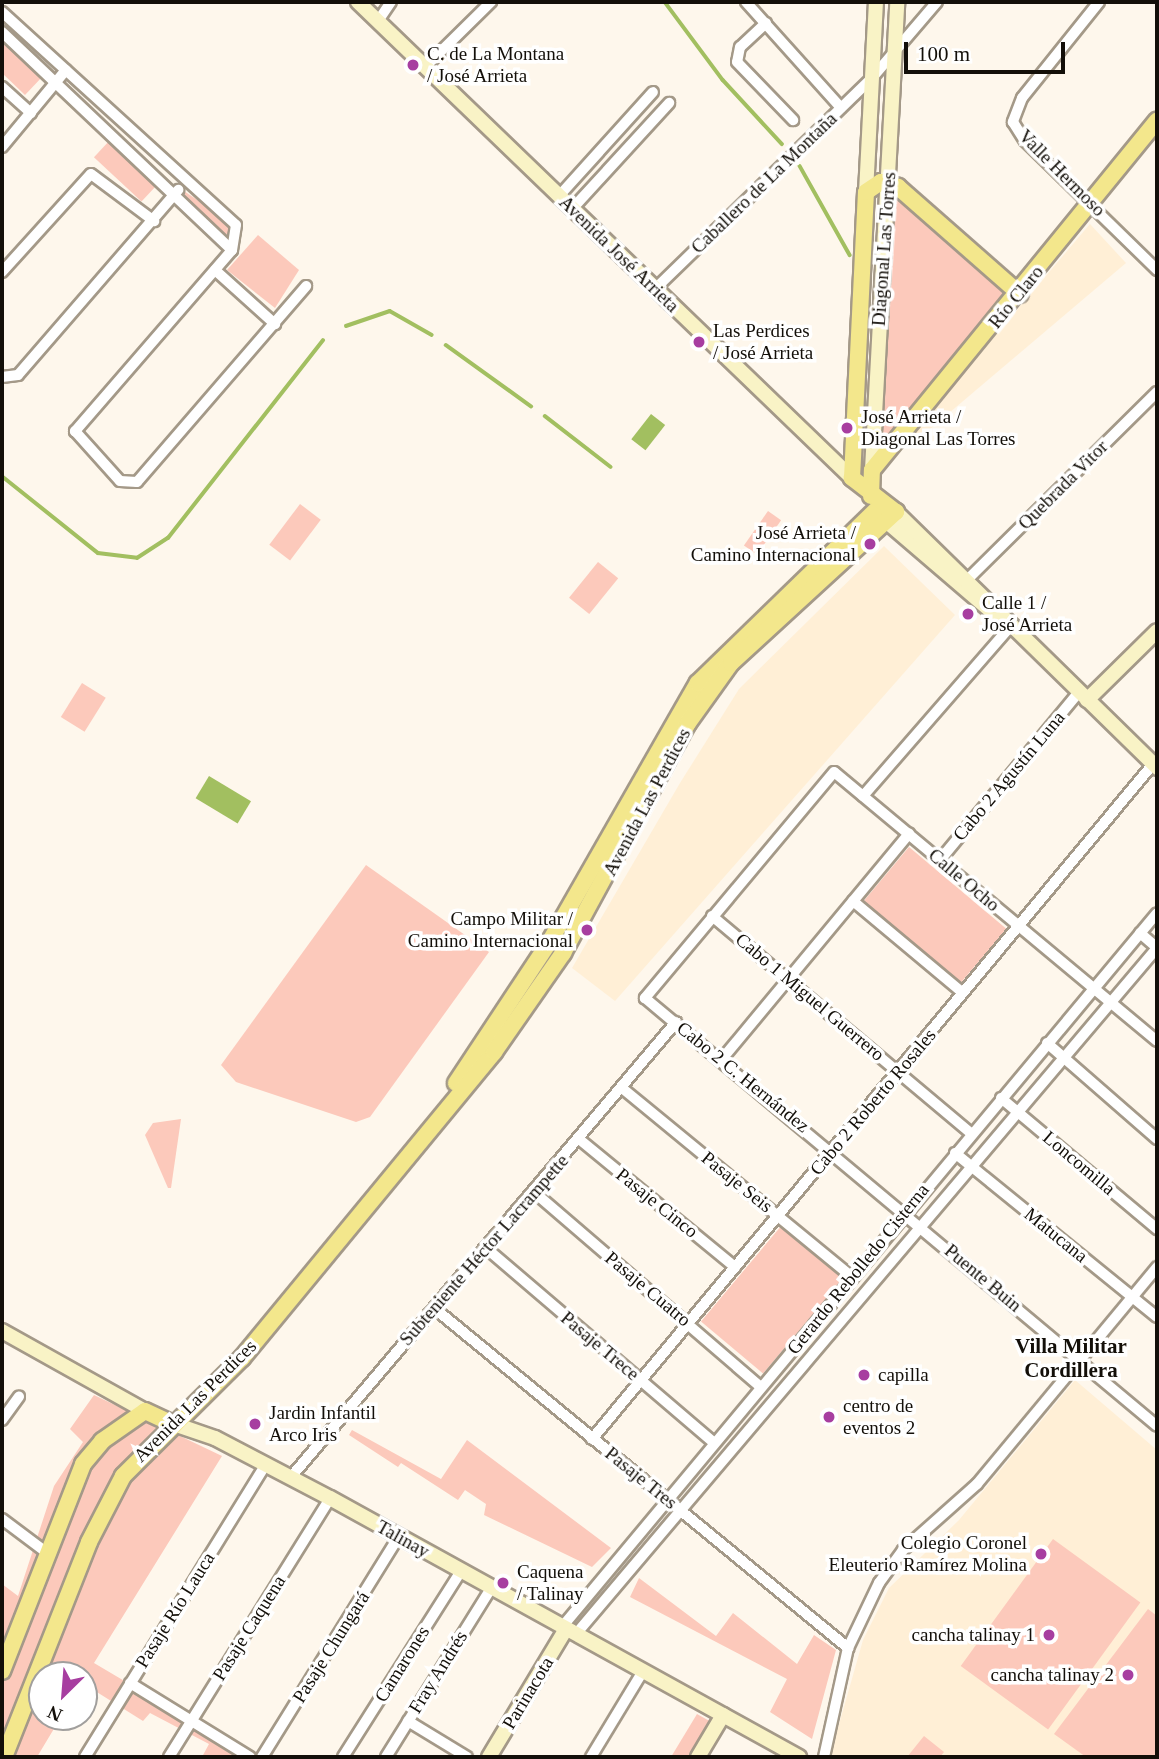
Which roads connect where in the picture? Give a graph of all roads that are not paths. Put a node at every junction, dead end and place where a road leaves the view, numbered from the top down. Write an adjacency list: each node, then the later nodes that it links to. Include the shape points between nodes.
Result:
1 (358, 2): 10 (street, Avenida José Arrieta)
2 (391, 2): 10 (street)
3 (491, 2): 14 (street)
4 (746, 2): 11 (street)
5 (876, 2): 16 (street, Diagonal Las Torres)
6 (897, 2): 13 (street, Diagonal Las Torres)
7 (937, 2): 13 (street)
8 (1099, 2): 31 (street, Valle Hermoso, via 1013,115 1025,141)
9 (2, 12): 15 (street)
10 (378, 21): 14 (street, Avenida José Arrieta)
11 (766, 23): 21 (street); 23 (street, via 740,47 737,62)
12 (2, 32): 17 (street)
13 (894, 55): 16 (street); 27 (street, Diagonal Las Torres)
14 (425, 67): 30 (street, Avenida José Arrieta)
15 (66, 70): 17 (street); 26 (street)
16 (872, 78): 21 (street, Caballero de La Montaña); 29 (street, Diagonal Las Torres)
17 (58, 82): 22 (street); 28 (street)
18 (2, 87): 22 (street)
19 (653, 92): 30 (street)
20 (668, 103): 32 (street)
21 (841, 108): 39 (street, Caballero de La Montaña)
22 (31, 113): 25 (street)
23 (793, 120)
24 (1157, 121): 31 (main road, Río Claro)
25 (2, 147)
26 (184, 177): 28 (street); 34 (street, via 229,214 237,234)
27 (889, 182): 29 (main road); 40 (main road); 44 (street, Diagonal Las Torres)
28 (176, 192): 33 (street); 34 (street, via 181,206)
29 (866, 192): 45 (main road, Diagonal Las Torres)
30 (559, 196): 32 (street, Avenida José Arrieta)
31 (1092, 203): 36 (street, Valle Hermoso); 40 (main road, Río Claro)
32 (572, 209): 39 (street, Avenida José Arrieta)
33 (154, 221): 37 (street, via 91,174); 42 (street, via 18,374)
34 (232, 250): 35 (street)
35 (215, 270): 41 (street); 41 (street, via 75,431 120,481 137,482)
36 (1157, 270)
37 (2, 272)
38 (306, 286): 41 (street)
39 (656, 288): 45 (street, Avenida José Arrieta)
40 (1020, 294): 44 (main road, Río Claro)
41 (275, 324)
42 (2, 377)
43 (1157, 392): 47 (street, Quebrada Vitor)
44 (873, 470): 46 (main road, Diagonal Las Torres)
45 (852, 478): 46 (main road, Avenida José Arrieta)
46 (884, 509): 47 (street, Avenida José Arrieta); 48 (street, Avenida José Arrieta); 100 (main road, Avenida Las Perdices, via 717,681 546,980 242,1358)
47 (968, 579): 48 (street, Avenida José Arrieta)
48 (1007, 624): 50 (street, Avenida José Arrieta); 52 (street)
49 (1157, 631): 50 (street)
50 (1083, 696): 51 (street, Avenida José Arrieta); 54 (street, Cabo 2 Agustín Luna)
51 (1155, 766): 58 (street, Cabo 2 Roberto Rosales)
52 (863, 796): 53 (street, Calle Ocho); 57 (street, Calle Ocho, via 834,772)
53 (909, 834): 54 (street, Calle Ocho); 55 (street)
54 (940, 860): 58 (street, Calle Ocho)
55 (853, 901): 61 (street); 63 (street)
56 (1157, 913): 59 (street, Gerardo Rebolledo Cisterna)
57 (712, 916): 61 (street, Cabo 1 Miguel Guerrero); 65 (street, Cabo 2 C. Hernández, via 645,998)
58 (1019, 925): 62 (street, Calle Ocho); 63 (street, Cabo 2 Roberto Rosales)
59 (1140, 933): 60 (street); 62 (street, Gerardo Rebolledo Cisterna)
60 (1157, 948): 64 (street, Gerardo Rebolledo Cisterna)
61 (788, 979): 68 (street); 70 (street, Cabo 1 Miguel Guerrero)
62 (1094, 988): 64 (street, Calle Ocho); 67 (street, Gerardo Rebolledo Cisterna)
63 (963, 993): 70 (street, Cabo 2 Roberto Rosales)
64 (1111, 1002): 66 (street, Calle Ocho); 69 (street, Gerardo Rebolledo Cisterna)
65 (676, 1022): 68 (street, Cabo 2 C. Hernández); 71 (street, Subteniente Héctor Lacrampette)
66 (1157, 1041)
67 (1047, 1044): 69 (street); 72 (street, Gerardo Rebolledo Cisterna)
68 (722, 1059): 77 (street, Cabo 2 C. Hernández)
69 (1063, 1059): 73 (street, Gerardo Rebolledo Cisterna); 76 (street)
70 (898, 1071): 74 (street, Cabo 1 Miguel Guerrero); 77 (street, Cabo 2 Roberto Rosales)
71 (622, 1088): 75 (street, Subteniente Héctor Lacrampette); 82 (street, Pasaje Seis)
72 (1001, 1098): 73 (street, Loncomilla); 74 (street, Gerardo Rebolledo Cisterna)
73 (1019, 1112): 79 (street, Gerardo Rebolledo Cisterna); 84 (street, Loncomilla)
74 (971, 1133): 78 (street, Gerardo Rebolledo Cisterna)
75 (579, 1139): 80 (street, Subteniente Héctor Lacrampette); 86 (street, Pasaje Cinco)
76 (1157, 1139)
77 (832, 1150): 81 (street, Cabo 2 C. Hernández); 82 (street, Cabo 2 Roberto Rosales)
78 (955, 1153): 79 (street, Matucana); 81 (street, Gerardo Rebolledo Cisterna)
79 (972, 1167): 83 (street, Gerardo Rebolledo Cisterna); 89 (street, Matucana)
80 (534, 1192): 85 (street, Subteniente Héctor Lacrampette); 92 (street, Pasaje Cuatro)
81 (905, 1212): 83 (street, Puente Buin); 88 (street, Gerardo Rebolledo Cisterna)
82 (778, 1216): 86 (street, Cabo 2 Roberto Rosales); 88 (street, Pasaje Seis)
83 (922, 1226): 94 (street, Puente Buin); 108 (street, Gerardo Rebolledo Cisterna)
84 (1157, 1229)
85 (486, 1248): 90 (street, Subteniente Héctor Lacrampette); 95 (street, Pasaje Trece)
86 (735, 1267): 92 (street, Cabo 2 Roberto Rosales)
87 (1157, 1267): 89 (street)
88 (851, 1276): 96 (street, Gerardo Rebolledo Cisterna)
89 (1132, 1296): 91 (street, Matucana); 94 (street)
90 (434, 1308): 102 (street, Pasaje Tres); 105 (street, Subteniente Héctor Lacrampette)
91 (1157, 1317)
92 (688, 1323): 95 (street, Cabo 2 Roberto Rosales); 96 (street, Pasaje Cuatro)
93 (2, 1331): 98 (street, Talinay)
94 (1079, 1358): 101 (street, Puente Buin); 115 (street, via 976,1484 903,1550 867,1604)
95 (641, 1380): 102 (street, Cabo 2 Roberto Rosales); 103 (street, Pasaje Trece)
96 (761, 1387): 103 (street, Gerardo Rebolledo Cisterna)
97 (19, 1397): 99 (street)
98 (145, 1411): 100 (main road, Talinay); 111 (main road, Avenida Las Perdices, via 102,1441 83,1464)
99 (2, 1420)
100 (171, 1423): 104 (street, Talinay); 123 (main road, Avenida Las Perdices, via 110,1496)
101 (1157, 1426)
102 (592, 1439): 107 (street, Pasaje Tres)
103 (714, 1443): 107 (street, Gerardo Rebolledo Cisterna)
104 (266, 1464): 105 (street, Talinay); 118 (street, Pasaje Río Lauca)
105 (290, 1477): 106 (street, Talinay)
106 (330, 1498): 110 (street, Talinay); 120 (street, Pasaje Caquena)
107 (668, 1499): 108 (street, Pasaje Tres); 114 (street, Gerardo Rebolledo Cisterna)
108 (683, 1513): 114 (street, Gerardo Rebolledo Cisterna); 115 (street, Pasaje Tres)
109 (2, 1519): 111 (street)
110 (399, 1536): 112 (street, Talinay); 127 (street, Pasaje Chungará)
111 (46, 1552): 116 (main road, Avenida Las Perdices)
112 (461, 1571): 113 (street, Talinay); 128 (street, Camarones)
113 (491, 1588): 114 (street, Talinay); 121 (street, Fray Andrés)
114 (568, 1630): 117 (street, Talinay); 131 (street, Parinacota)
115 (848, 1648): 134 (street)
116 (2, 1671)
117 (643, 1671): 119 (street, Talinay); 132 (street)
118 (130, 1683): 120 (street); 124 (street, Pasaje Río Lauca)
119 (723, 1716): 122 (street, Talinay); 133 (street)
120 (191, 1721): 125 (street, Pasaje Caquena); 126 (street)
121 (408, 1721): 129 (street, Fray Andrés); 130 (street)
122 (794, 1756)
123 (4, 1757)
124 (85, 1757)
125 (169, 1757)
126 (250, 1757)
127 (262, 1757)
128 (343, 1757)
129 (386, 1757)
130 (467, 1757)
131 (489, 1757)
132 (591, 1757)
133 (698, 1757)
134 (824, 1757)

